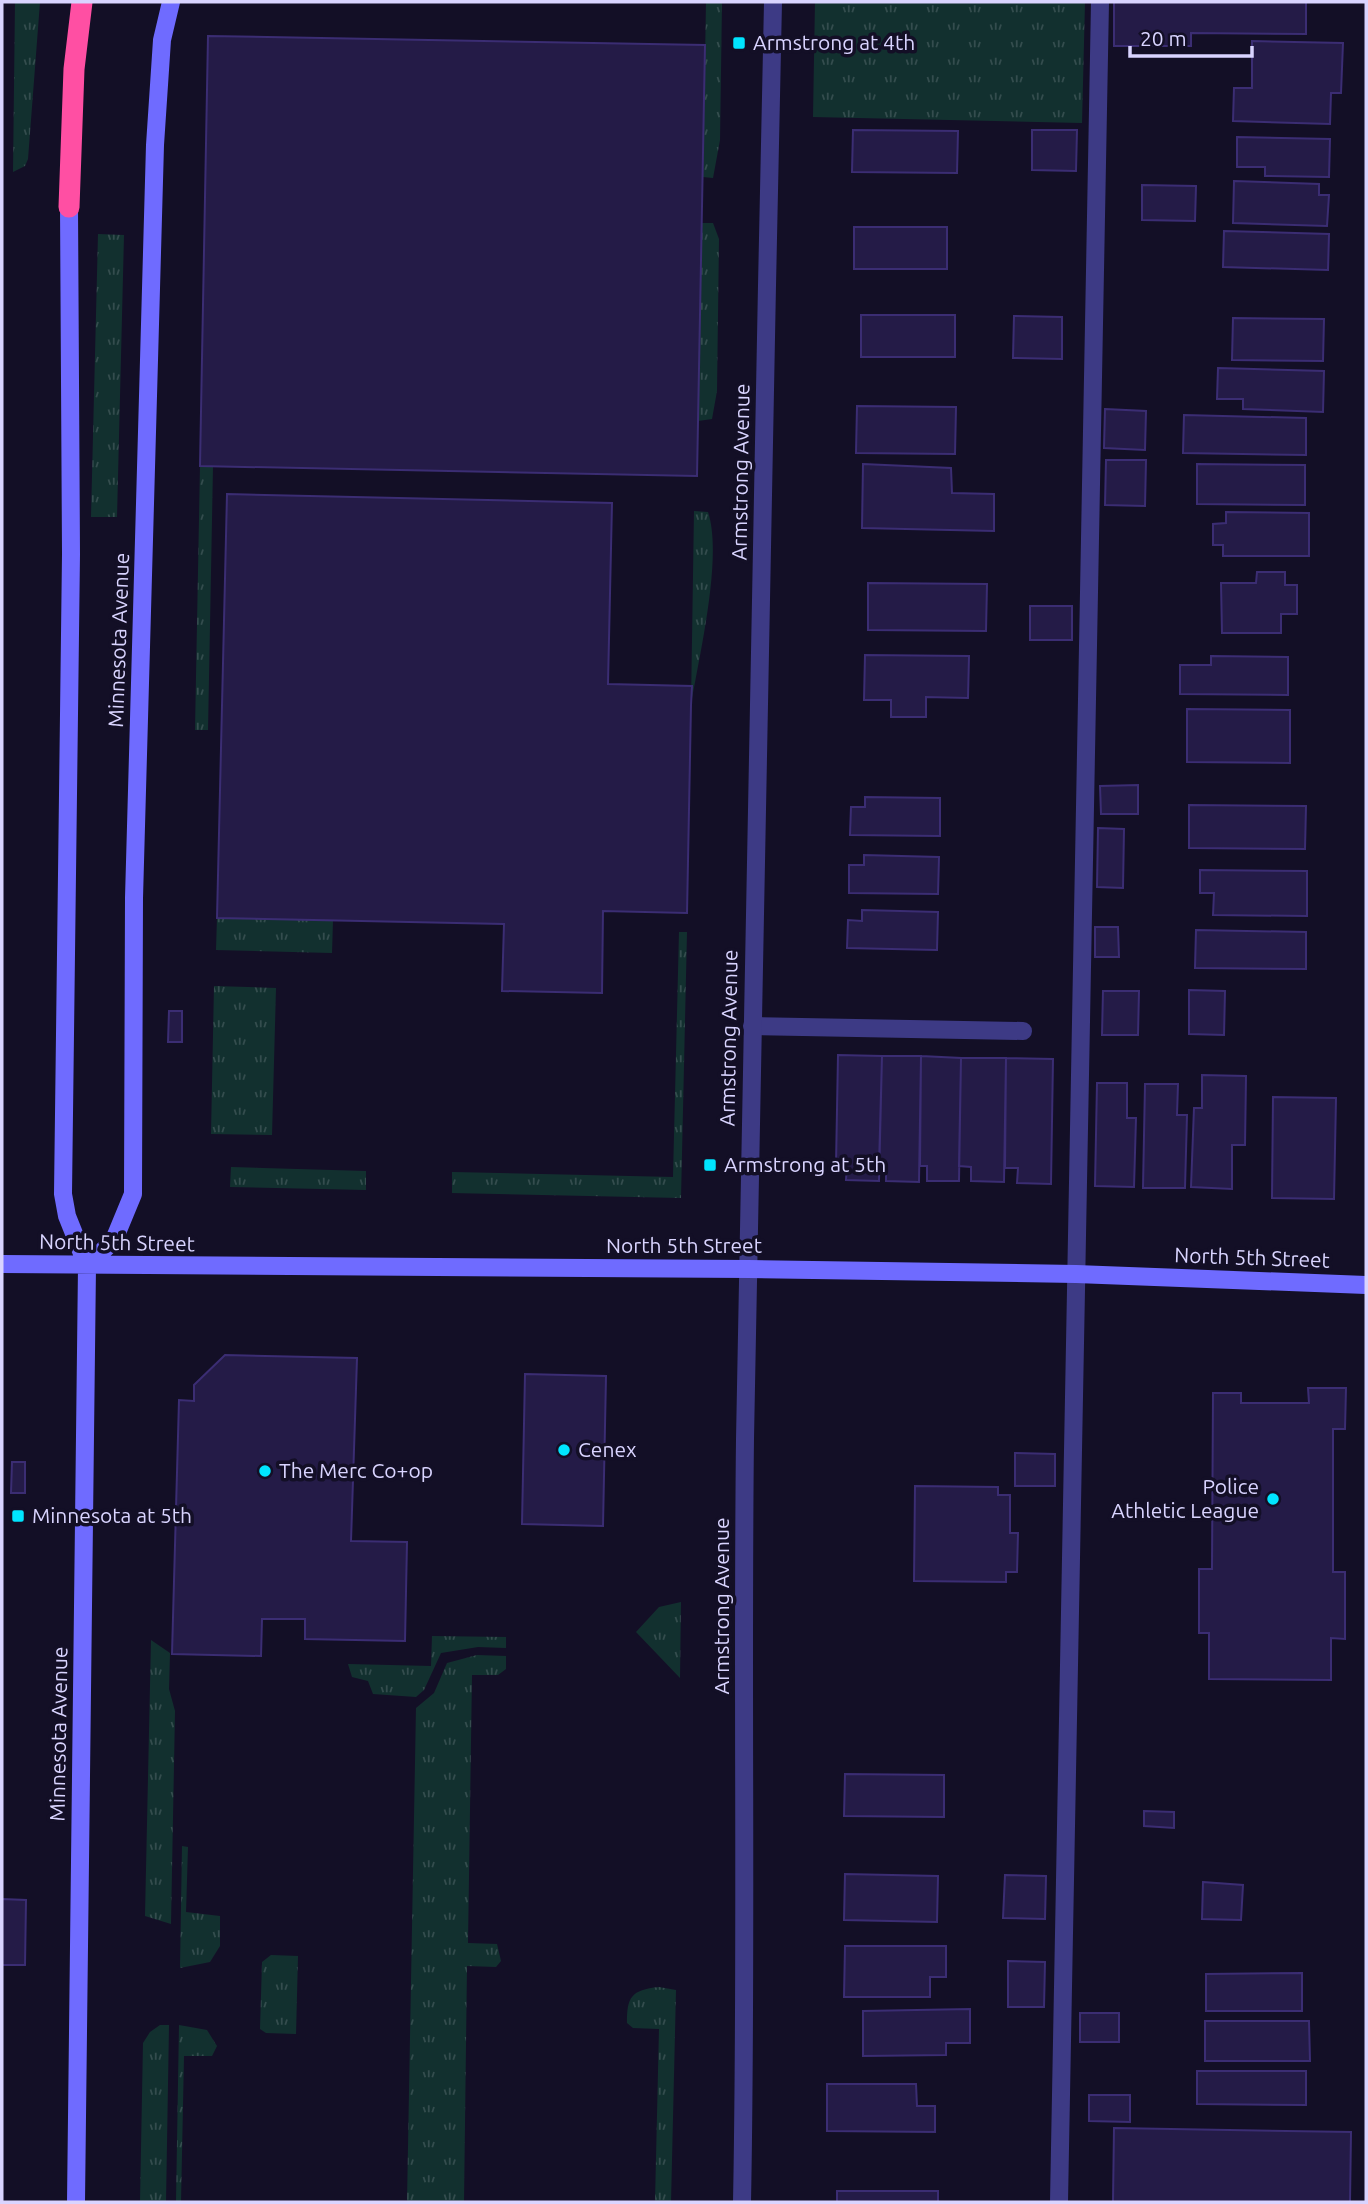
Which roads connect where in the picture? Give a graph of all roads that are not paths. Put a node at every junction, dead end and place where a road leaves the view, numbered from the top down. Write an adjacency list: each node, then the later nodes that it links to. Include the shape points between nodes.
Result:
1 (82, 2): 5 (highway, via 74,69)
2 (171, 2): 9 (main road, Minnesota Avenue, via 162,40 155,145 134,898 133,1194 114,1240)
3 (773, 2): 6 (street, Armstrong Avenue)
4 (1100, 2): 11 (street)
5 (69, 207): 9 (main road, Minnesota Avenue, via 71,554 63,1194)
6 (752, 1026): 7 (street); 10 (street, Armstrong Avenue)
7 (1023, 1031)
8 (2, 1264): 9 (main road, North 5th Street)
9 (86, 1266): 10 (main road, North 5th Street); 13 (main road, Minnesota Avenue)
10 (748, 1269): 11 (main road, North 5th Street); 14 (street, Armstrong Avenue)
11 (1076, 1274): 12 (main road, North 5th Street); 15 (street)
12 (1366, 1285)
13 (75, 2202)
14 (742, 2202)
15 (1059, 2202)

